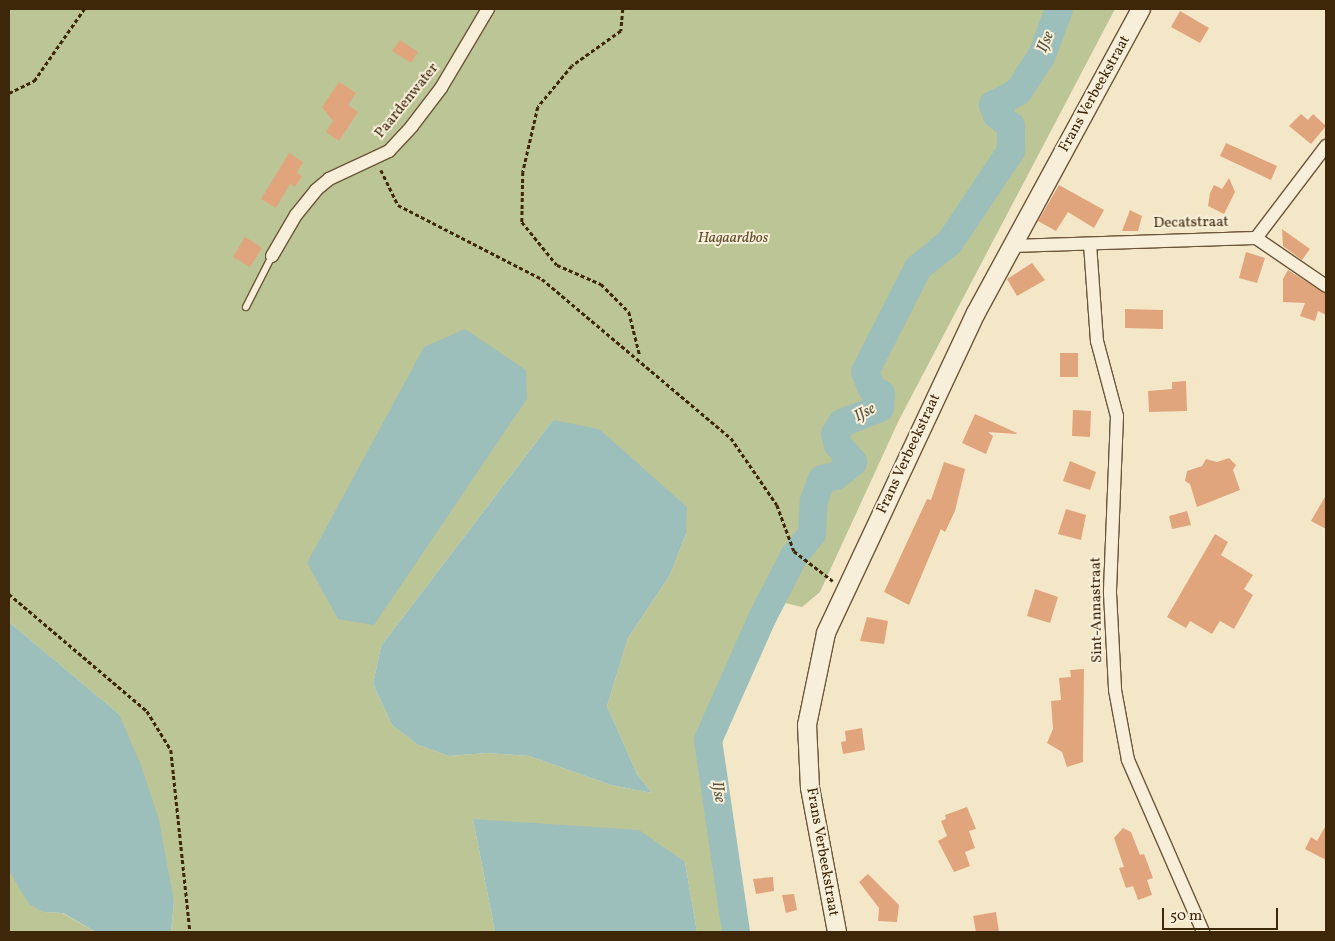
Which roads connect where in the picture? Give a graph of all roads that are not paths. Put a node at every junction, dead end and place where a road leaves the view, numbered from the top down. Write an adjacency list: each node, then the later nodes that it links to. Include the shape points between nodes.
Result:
1 (488, 9): 7 (street, Paardenwater, via 441,88 395,145 377,159 342,172 316,190 296,215)
2 (1141, 9): 6 (main road, Frans Verbeekstraat)
3 (1326, 146): 4 (street)
4 (1256, 238): 5 (street, Decatstraat); 8 (street)
5 (1090, 244): 6 (street, Decatstraat); 11 (street, Sint-Annastraat, via 1096,334 1118,416 1110,593 1115,690 1128,760)
6 (1011, 246): 10 (main road, Frans Verbeekstraat, via 839,602 817,668 807,725 810,788)
7 (272, 256): 9 (lane)
8 (1326, 286)
9 (246, 307)
10 (837, 932)
11 (1203, 932)

